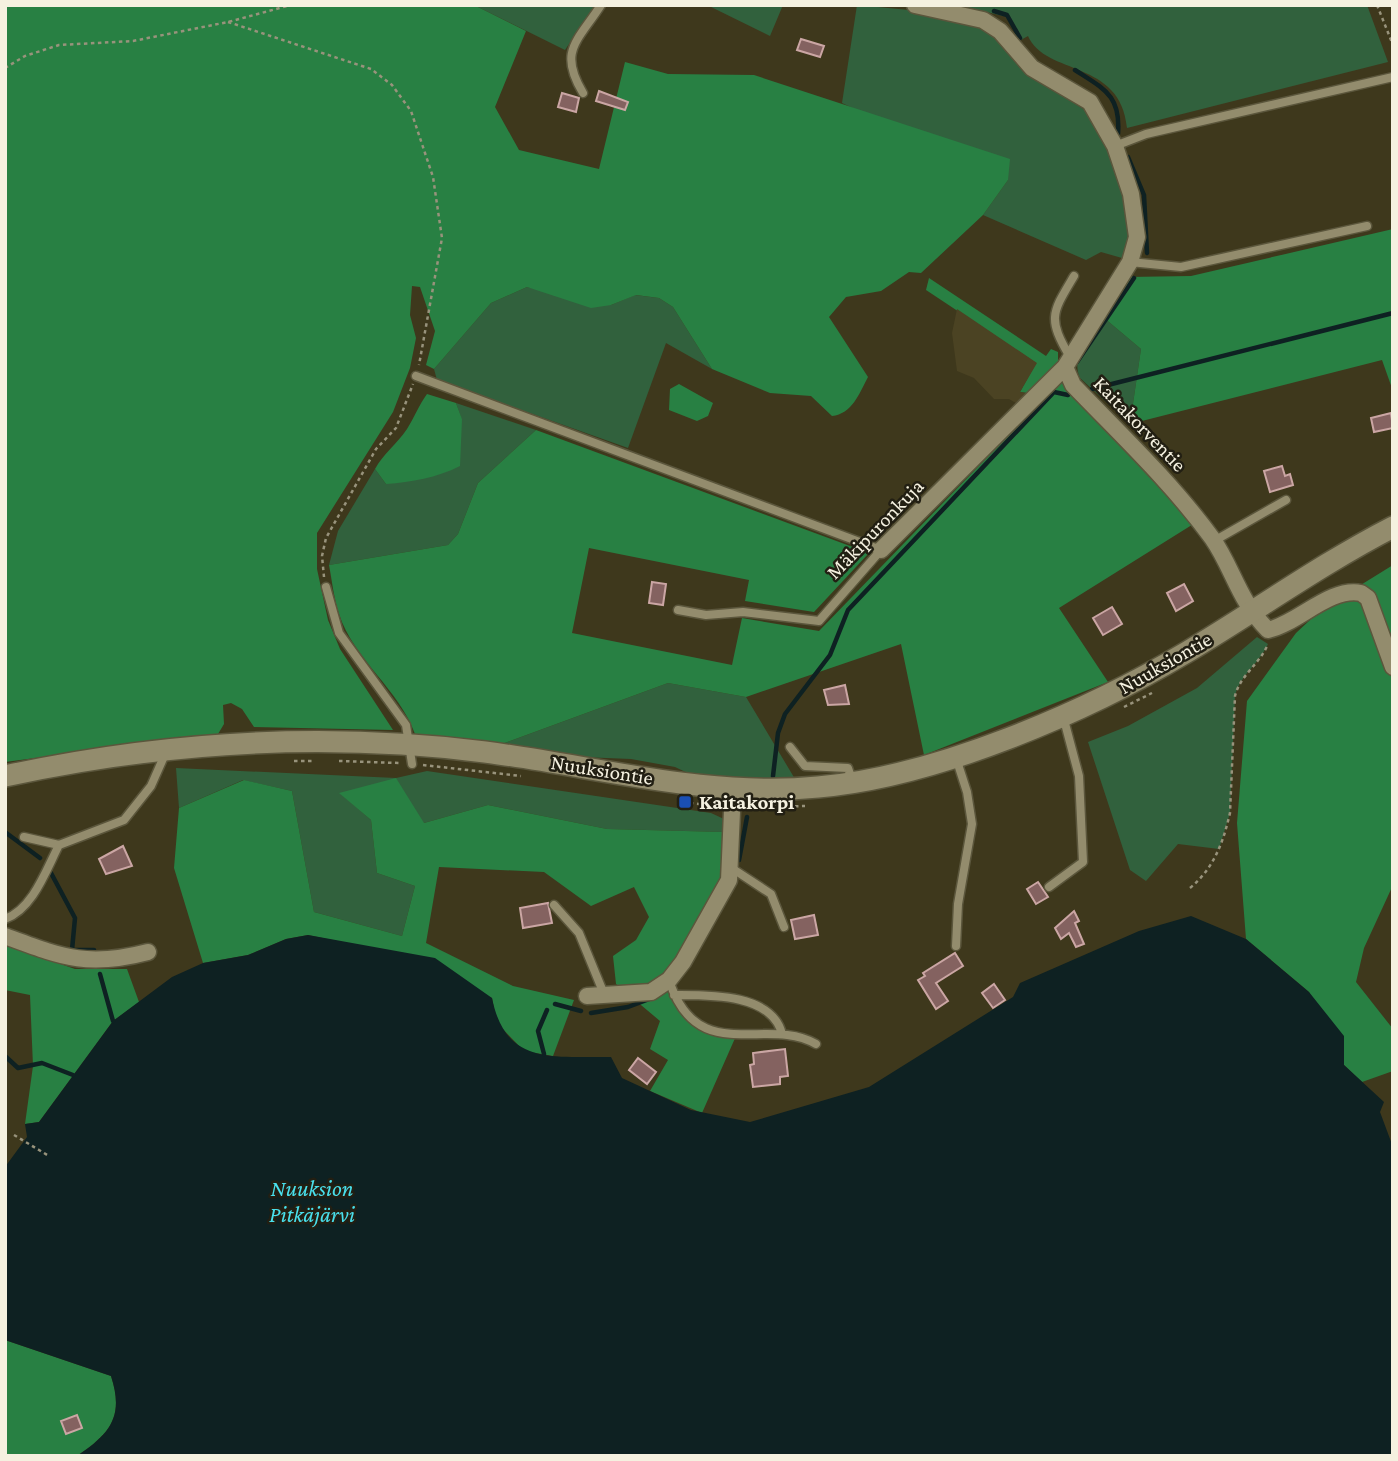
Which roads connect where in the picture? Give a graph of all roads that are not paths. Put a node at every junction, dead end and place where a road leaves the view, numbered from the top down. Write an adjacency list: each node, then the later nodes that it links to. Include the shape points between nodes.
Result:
1 (601, 5): 4 (lane, via 569,54 570,72)
2 (915, 5): 5 (street, via 983,20 1000,31 1032,68 1090,102)
3 (1393, 77): 5 (lane, via 1146,134)
4 (583, 93)
5 (1115, 146): 7 (street, via 1136,218 1137,237)
6 (1367, 226): 7 (lane, via 1181,267)
7 (1130, 262): 9 (street)
8 (1074, 276): 9 (lane, via 1054,310 1054,330)
9 (1067, 362): 13 (street, Kaitakorventie, via 1073,385 1181,496); 14 (street, Mäkipuronkuja)
10 (416, 376): 14 (lane)
11 (1286, 500): 13 (lane)
12 (1393, 527): 17 (street, Nuuksiontie)
13 (1214, 541): 17 (street, Kaitakorventie)
14 (881, 550): 16 (lane, Mäkipuronkuja, via 819,621)
15 (327, 587): 22 (lane, via 339,633 395,706 406,725)
16 (678, 610)
17 (1252, 611): 18 (street, Kaitakorventie, via 1268,630 1293,622 1338,594 1360,593 1368,598); 19 (street, Nuuksiontie, via 1143,677)
18 (1393, 667)
19 (1063, 716): 23 (street, Nuuksiontie); 30 (lane, via 1079,776 1083,862)
20 (790, 747): 25 (lane, via 805,766 848,768)
21 (167, 749): 22 (street, Nuuksiontie, via 318,741); 24 (street, Nuuksiontie); 28 (lane, via 151,786 124,820)
22 (411, 755): 26 (street, Nuuksiontie, via 483,752)
23 (956, 755): 25 (street, Nuuksiontie); 35 (lane, via 972,824)
24 (5, 776)
25 (853, 782): 26 (street, Nuuksiontie)
26 (733, 799): 29 (street)
27 (24, 836): 28 (lane)
28 (59, 845): 32 (lane, via 35,892 14,916)
29 (730, 867): 33 (lane, via 771,894); 37 (street, via 721,897)
30 (1049, 887)
31 (554, 905): 39 (lane, via 579,933)
32 (5, 919)
33 (784, 927)
34 (5, 936): 36 (street, via 78,959 115,960)
35 (956, 946)
36 (148, 952)
37 (672, 987): 39 (street); 40 (lane, via 761,1007 776,1017); 40 (lane, via 684,1012 706,1028 736,1036)
38 (587, 996): 39 (street)
39 (605, 997)
40 (782, 1034): 41 (lane)
41 (816, 1044)

